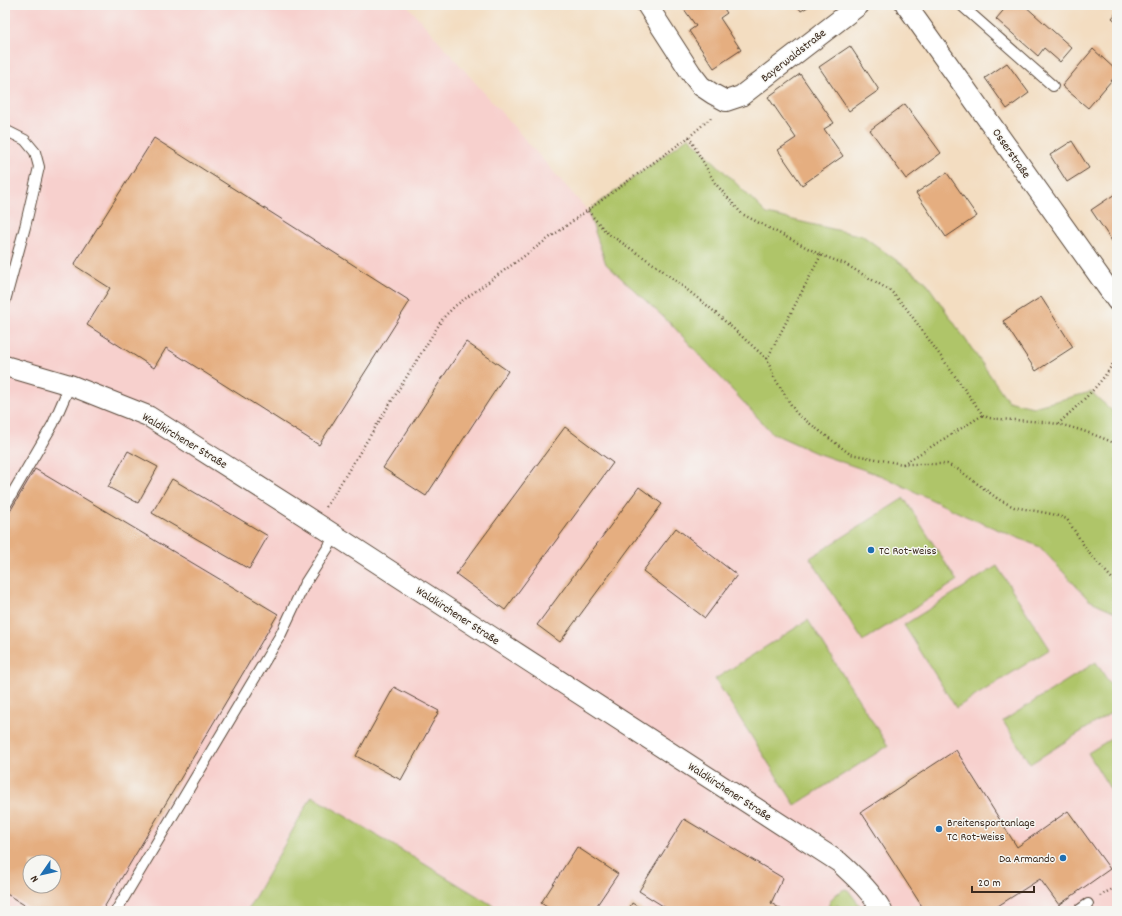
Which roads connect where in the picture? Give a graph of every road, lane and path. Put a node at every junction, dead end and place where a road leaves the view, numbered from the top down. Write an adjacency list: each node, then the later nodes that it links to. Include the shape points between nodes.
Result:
1 (647, 5): 6 (street, via 701,86)
2 (858, 5): 6 (street, Bayerwaldstraße, via 741,96)
3 (906, 5): 11 (street, Osserstraße)
4 (961, 5): 5 (lane)
5 (1053, 86)
6 (726, 101): 8 (path, via 716,114)
7 (5, 130): 12 (lane, via 25,140 35,152 39,167)
8 (689, 138): 9 (path); 10 (path, via 715,183 742,214)
9 (588, 211): 14 (path, via 606,232 658,267 709,307); 22 (path, via 455,306 443,318)
10 (821, 255): 14 (path); 17 (path, via 845,264 891,291)
11 (1117, 301)
12 (5, 302)
13 (1117, 356): 18 (path, via 1110,370 1096,387)
14 (767, 359): 20 (path, via 796,413 850,454)
15 (5, 366): 16 (street, Waldkirchener Straße)
16 (70, 385): 21 (lane, via 53,424); 22 (street, Waldkirchener Straße, via 148,416)
17 (983, 415): 18 (path, via 989,418); 20 (path)
18 (1058, 425): 19 (path, via 1088,432)
19 (1117, 444)
20 (902, 464): 24 (path, via 946,464 1014,507 1052,514 1067,520 1088,552)
21 (5, 506)
22 (316, 522): 23 (street, Waldkirchener Straße)
23 (336, 535): 27 (lane, via 304,585 281,634); 28 (street, Waldkirchener Straße, via 839,862 857,879)
24 (1117, 584)
25 (1117, 886): 26 (path)
26 (1088, 904): 29 (lane)
27 (116, 911)
28 (882, 911)
29 (1078, 911)

